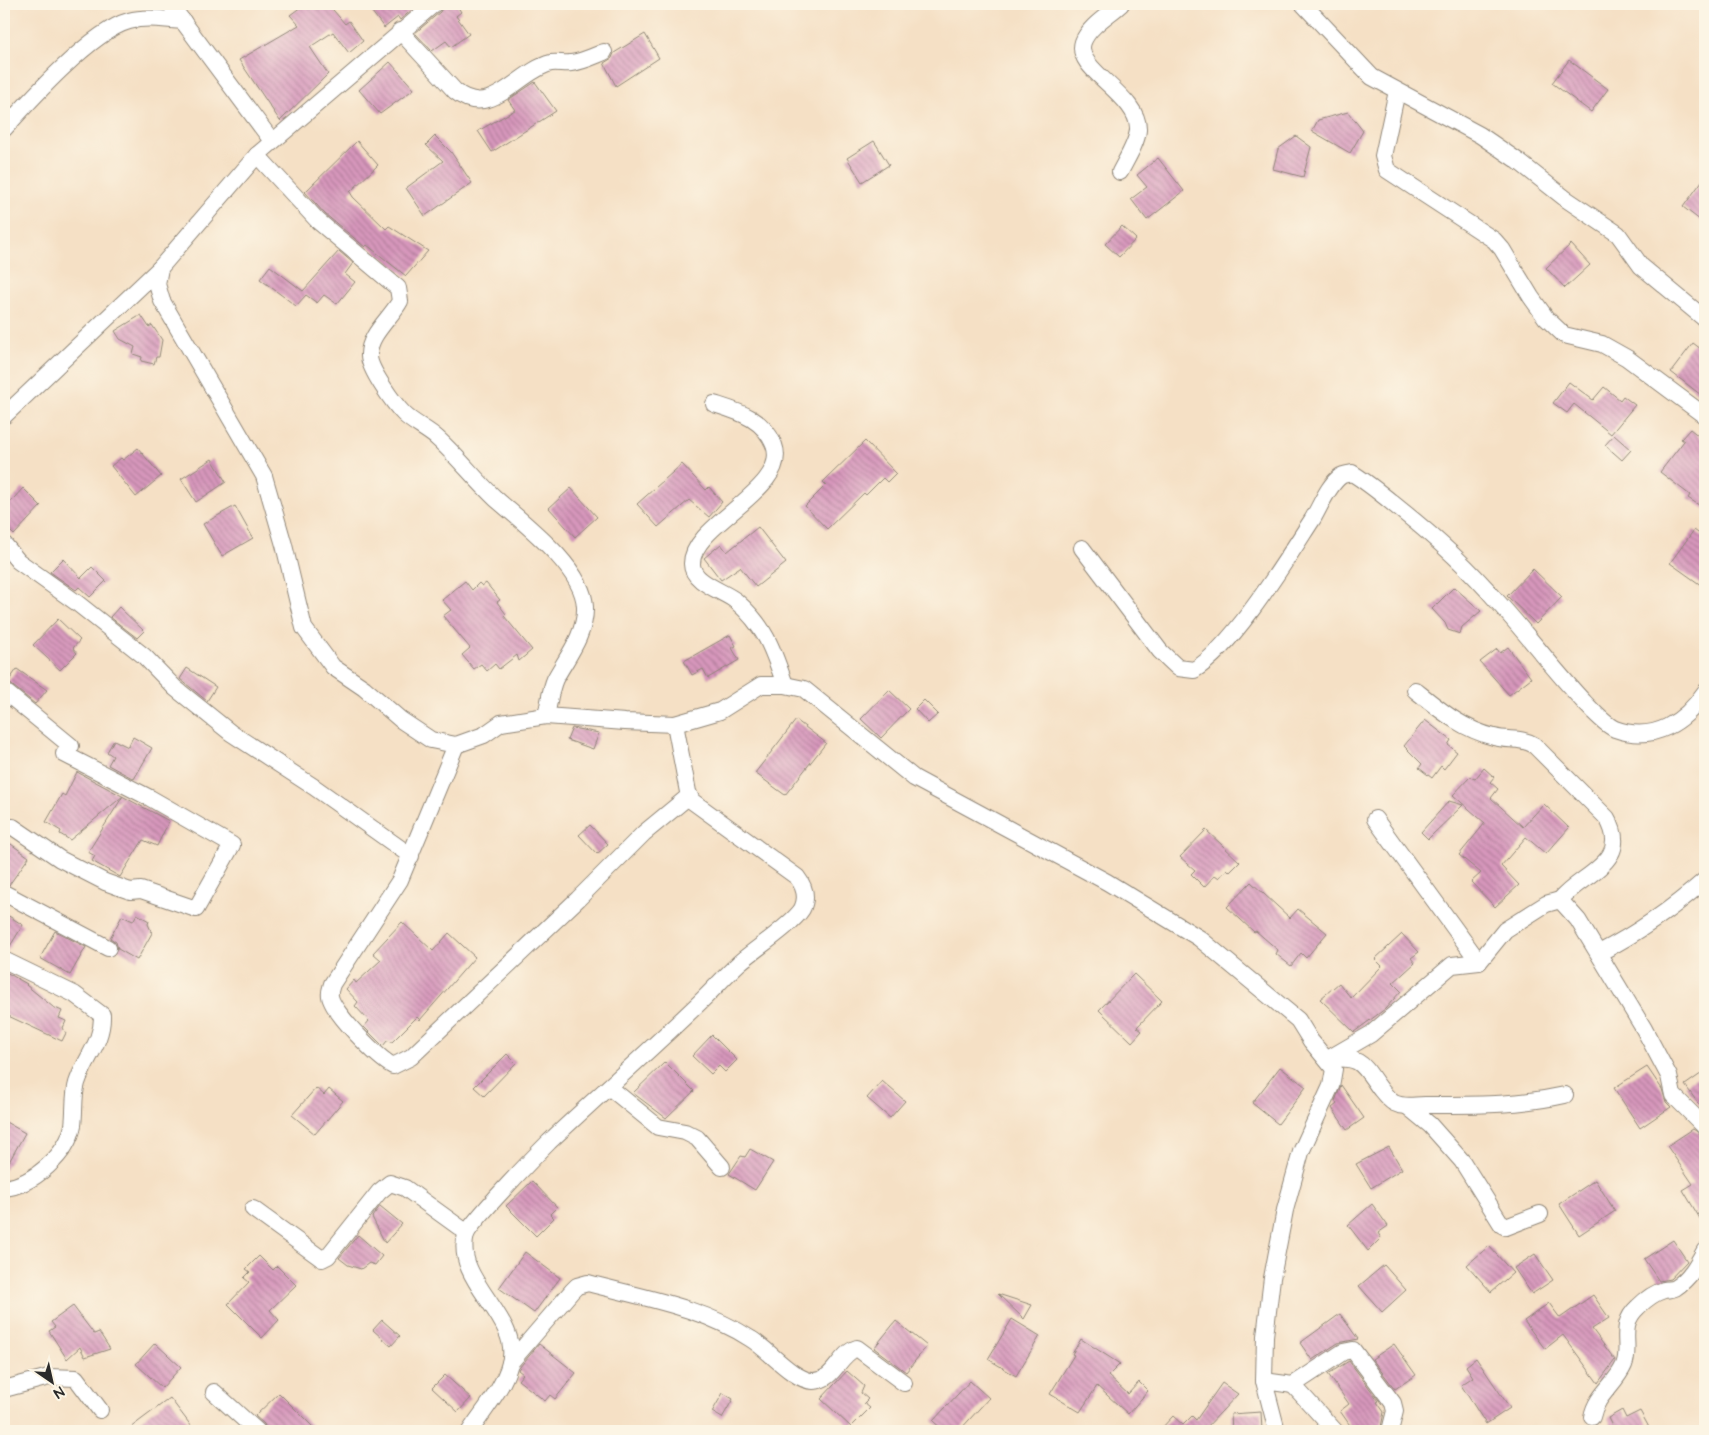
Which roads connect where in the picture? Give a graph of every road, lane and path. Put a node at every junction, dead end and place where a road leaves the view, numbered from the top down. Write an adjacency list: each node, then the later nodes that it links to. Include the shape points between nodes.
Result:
1 (170, 4): 5 (street)
2 (434, 4): 6 (street)
3 (1121, 4): 12 (street, via 1092,30 1082,48 1087,62 1132,107 1137,117 1136,139)
4 (1303, 4): 8 (street, via 1372,76)
5 (183, 21): 9 (street, via 138,19 111,29 52,78); 10 (street)
6 (400, 31): 7 (street, via 455,91 463,98 481,102 550,63 571,63); 10 (street)
7 (604, 52)
8 (1397, 91): 14 (street, via 1480,135 1618,234 1641,266); 17 (street, via 1383,156 1387,170 1494,240 1546,318 1564,335 1602,344 1627,358)
9 (4, 129)
10 (272, 141): 11 (street)
11 (257, 155): 13 (street); 24 (street, via 318,221 398,288 400,301 373,340 369,357 376,374 401,410 439,440 543,540 579,588 585,606 582,627 554,681)
12 (1120, 172)
13 (160, 268): 16 (street); 26 (street, via 157,284 162,301 264,476 304,628 333,667 401,720 430,740)
14 (1705, 318)
15 (714, 404): 20 (street, via 758,422 769,434 775,449 774,461 761,486 703,538 693,552 692,565 698,576 736,601 759,626 769,639)
16 (4, 416)
17 (1705, 416)
18 (4, 544): 30 (street, via 18,561 144,656 175,688 231,733)
19 (1082, 548): 23 (street, via 1160,651 1178,668 1194,670 1215,654 1247,614 1334,484 1342,475 1352,473 1452,552 1502,606 1559,676 1593,712 1614,728 1635,732 1671,727 1687,716)
20 (786, 685): 25 (street, via 761,685 720,711); 38 (street, via 804,689 914,778 1106,882 1199,938 1298,1020)
21 (1415, 690): 33 (street, via 1459,724 1495,738 1526,740 1534,745 1607,818 1614,830 1615,842 1608,859)
22 (4, 691): 29 (street, via 72,746 64,754 232,845 196,909 106,882 60,859 13,827)
23 (1705, 692)
24 (546, 716): 25 (street); 26 (street, via 501,723 484,735)
25 (676, 724): 27 (street)
26 (456, 745): 30 (street)
27 (689, 796): 30 (street, via 644,833 424,1045 393,1066 372,1051 345,1020 330,997 330,991 386,903); 39 (street, via 797,877 804,886 802,909)
28 (1376, 819): 37 (street)
29 (4, 827)
30 (411, 856)
31 (1705, 880): 35 (street, via 1636,934)
32 (4, 893): 34 (street)
33 (1560, 900): 35 (street, via 1572,911); 37 (street, via 1546,904 1506,930)
34 (108, 948)
35 (1599, 953): 42 (street, via 1669,1076 1673,1095)
36 (4, 960): 44 (street, via 74,994 102,1015 95,1048 77,1084 68,1142 51,1162 31,1177 17,1186)
37 (1479, 962): 38 (street, via 1452,965 1371,1034)
38 (1328, 1059): 41 (street, via 1345,1057 1359,1062 1387,1098); 50 (street, via 1334,1069 1330,1086 1301,1152 1285,1210 1265,1336)
39 (609, 1087): 43 (street, via 658,1127 686,1132 697,1138); 47 (street, via 547,1144)
40 (1565, 1095): 41 (street, via 1528,1103 1471,1107)
41 (1407, 1106): 46 (street, via 1462,1161 1501,1224 1506,1227)
42 (1705, 1127)
43 (722, 1167)
44 (4, 1188)
45 (253, 1209): 47 (street, via 322,1259 390,1183 405,1188)
46 (1540, 1214)
47 (466, 1232): 49 (street, via 465,1257 508,1334 512,1348)
48 (1705, 1250): 56 (street, via 1692,1273 1673,1289 1647,1299 1629,1318 1626,1359 1594,1406)
49 (510, 1363): 51 (street, via 572,1291 588,1283 679,1306 713,1320 751,1339 803,1379 814,1381 827,1377 845,1354 857,1348); 58 (street)
50 (1264, 1381): 52 (street); 59 (street)
51 (904, 1383)
52 (1292, 1385): 60 (street); 61 (street, via 1343,1352 1353,1350 1393,1403 1395,1411)
53 (4, 1389): 55 (street, via 49,1377 76,1378)
54 (214, 1392): 57 (street)
55 (100, 1410)
56 (1592, 1417)
57 (257, 1431)
58 (470, 1431)
59 (1277, 1431)
60 (1335, 1431)
61 (1390, 1431)

